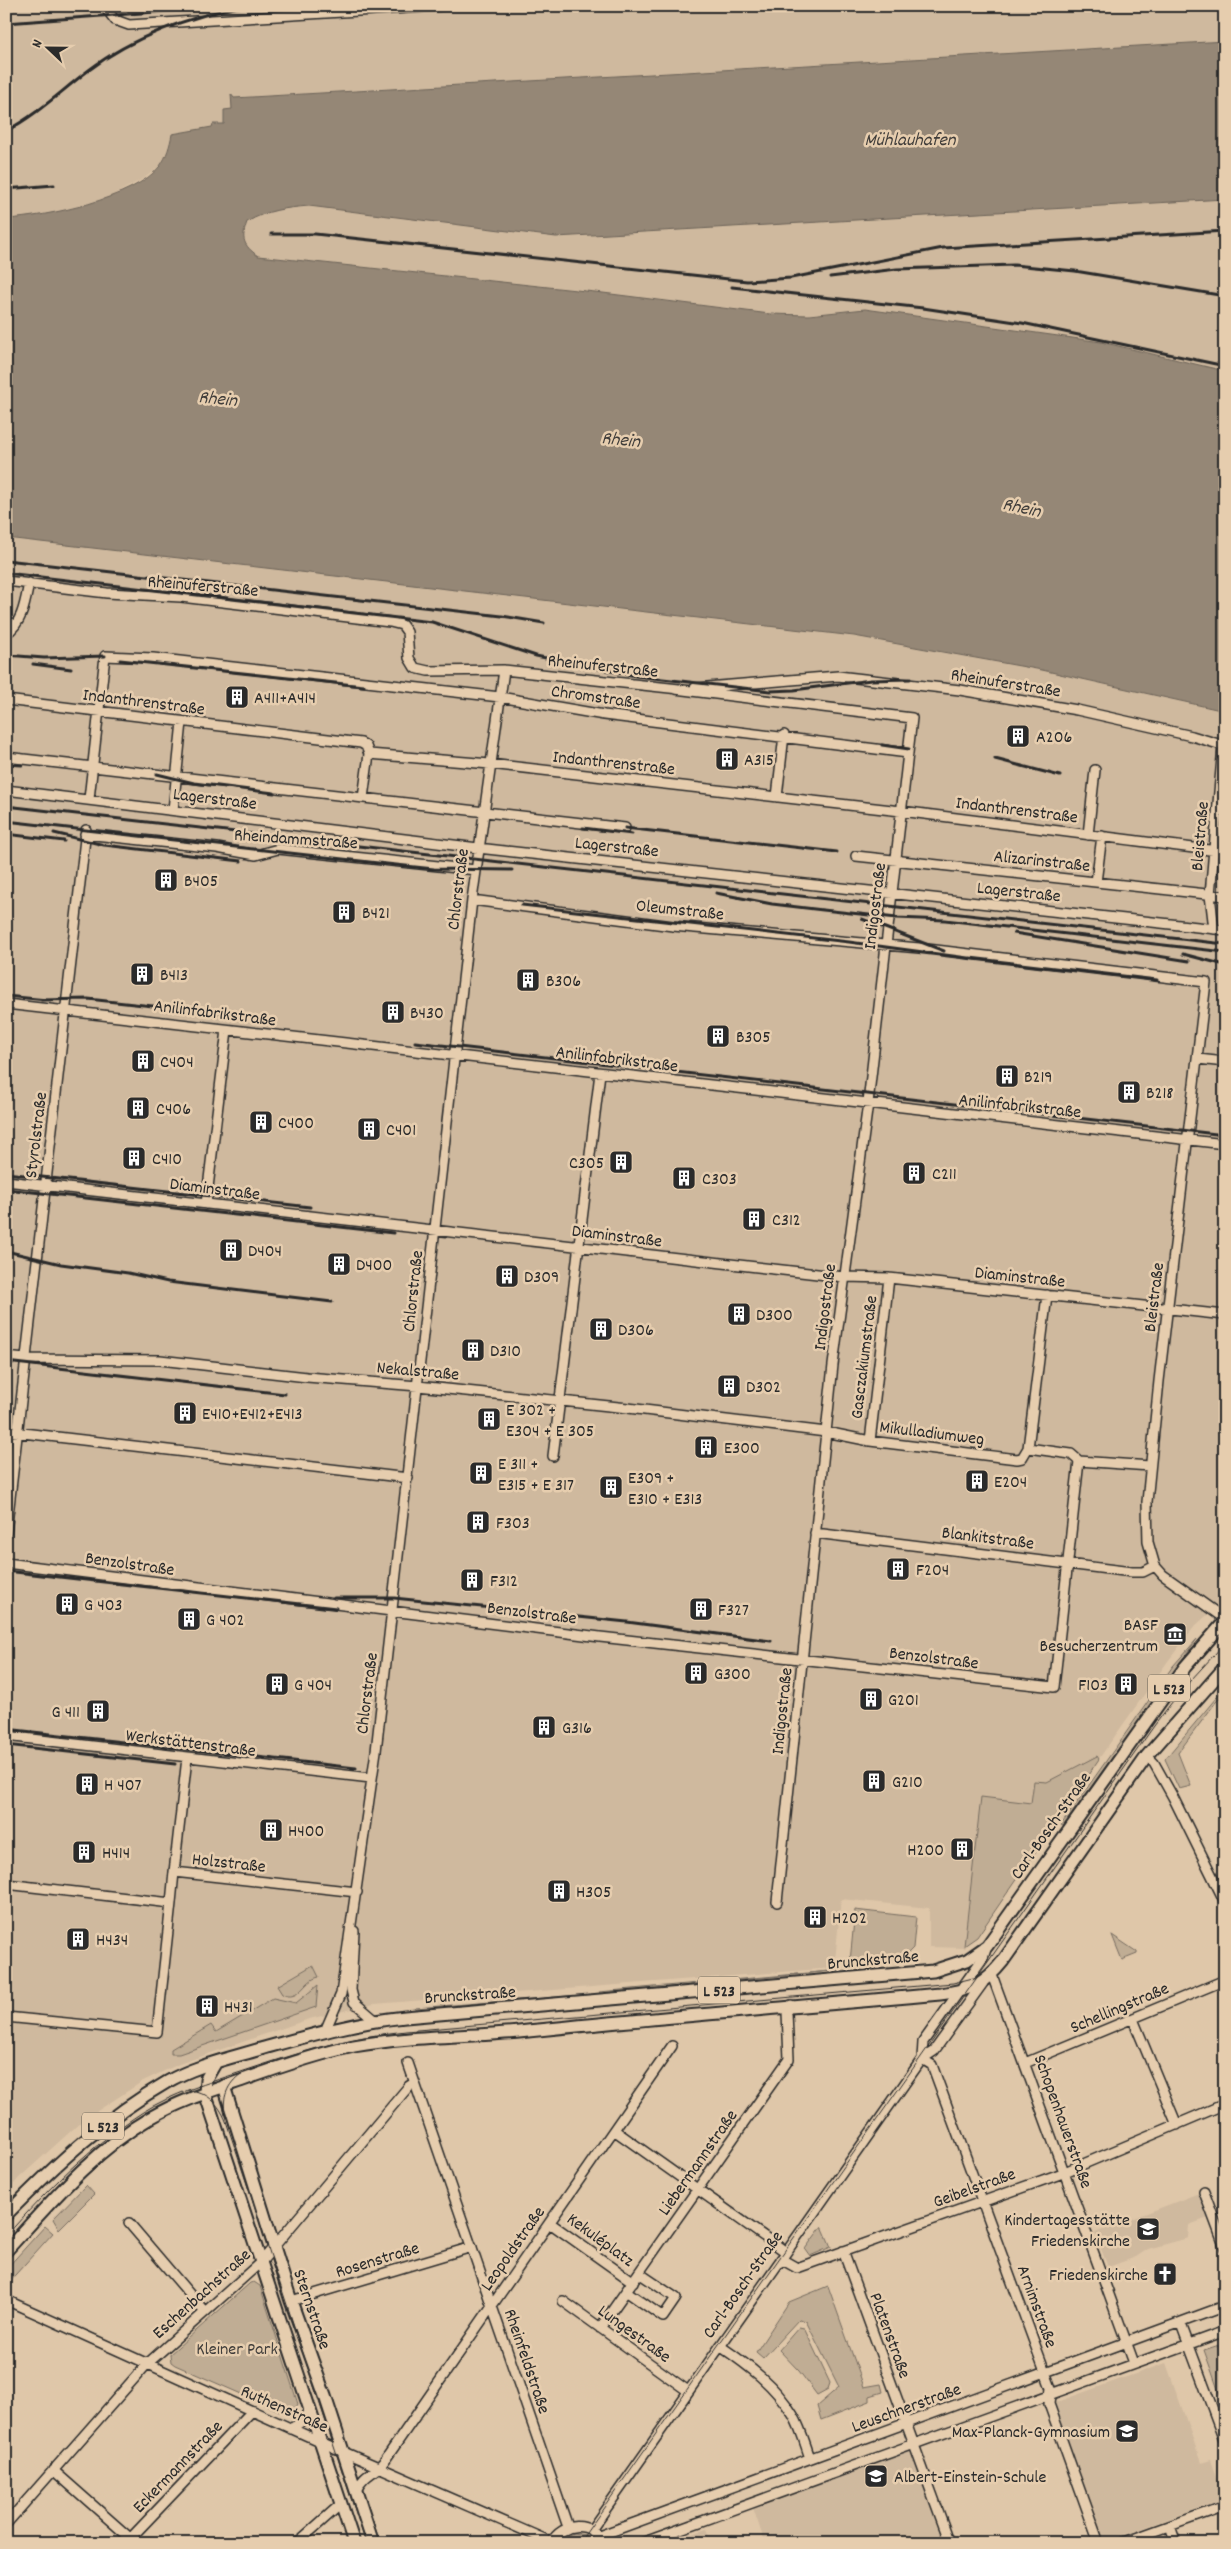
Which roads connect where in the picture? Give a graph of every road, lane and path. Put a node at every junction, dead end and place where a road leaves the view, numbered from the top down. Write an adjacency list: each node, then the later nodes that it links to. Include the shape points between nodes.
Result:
1 (104, 6): 2 (street, via 110,16 129,25)
2 (441, 6)
3 (6, 581): 4 (street, Rheinuferstraße)
4 (29, 583): 5 (street, via 17,627); 6 (street, Rheinuferstraße, via 390,622 402,625 407,632 409,658 415,668 428,672)
5 (6, 634)
6 (504, 670): 7 (street, Rheinuferstraße); 8 (street, Chlorstraße)
7 (675, 690): 13 (street, Rheinuferstraße, via 838,676 960,690 1077,710); 14 (street, Indigostraße, via 912,718)
8 (500, 697): 10 (street, Chromstraße, via 153,658 106,656); 12 (street, Chromstraße, via 604,715); 17 (street, Chlorstraße)
9 (6, 700): 10 (street, Indanthrenstraße)
10 (99, 712): 11 (street, Indanthrenstraße); 18 (street)
11 (182, 722): 15 (street, Indanthrenstraße, via 361,743); 20 (street)
12 (784, 736): 14 (street, Chromstraße); 22 (street)
13 (1224, 746): 33 (street, Bleistraße)
14 (908, 753): 26 (street, Indigostraße)
15 (369, 754): 17 (street, Indanthrenstraße); 23 (street)
16 (6, 757): 18 (street)
17 (490, 764): 22 (street, Indanthrenstraße); 27 (street, Chlorstraße)
18 (93, 767): 20 (street); 24 (street)
19 (1095, 770): 30 (street)
20 (176, 777): 23 (street); 25 (street)
21 (6, 790): 24 (street, Lagerstraße)
22 (777, 797): 26 (street, Indanthrenstraße)
23 (363, 798): 27 (street)
24 (89, 799): 25 (street, Lagerstraße)
25 (173, 810): 32 (street, Lagerstraße)
26 (901, 811): 30 (street, Indanthrenstraße); 36 (street, Indigostraße)
27 (483, 812): 28 (street); 32 (street, Chlorstraße)
28 (625, 828)
29 (86, 832): 37 (street, Rheindammstraße, via 256,855 278,849); 48 (street, Styrolstraße)
30 (1088, 835): 31 (street, Indanthrenstraße)
31 (1102, 836): 33 (street, Indanthrenstraße); 38 (street)
32 (478, 848): 37 (street, Chlorstraße); 39 (street, Lagerstraße)
33 (1214, 851): 34 (street, Indanthrenstraße); 40 (street, Bleistraße)
34 (1225, 852)
35 (856, 856): 36 (street, Alizarinstraße)
36 (896, 860): 38 (street, Alizarinstraße); 39 (street, Indigostraße)
37 (476, 870): 42 (street, Chlorstraße)
38 (1096, 882): 40 (street, Alizarinstraße)
39 (892, 894): 43 (street, Lagerstraße); 45 (street, Indigostraße)
40 (1210, 894): 41 (street, Alizarinstraße); 43 (street, Bleistraße)
41 (1225, 896)
42 (472, 900): 45 (street, Oleumstraße, via 674,926); 50 (street, Chlorstraße)
43 (1214, 929): 44 (street, Lagerstraße)
44 (1225, 930)
45 (885, 945): 46 (street, Oleumstraße); 54 (street, Indigostraße)
46 (1206, 982): 51 (street, Bleistraße)
47 (6, 1004): 48 (street, Anilinfabrikstraße)
48 (65, 1011): 49 (street, Anilinfabrikstraße); 58 (street, Styrolstraße)
49 (227, 1030): 50 (street, Anilinfabrikstraße); 59 (street)
50 (456, 1056): 53 (street, Anilinfabrikstraße); 60 (street, Chlorstraße)
51 (1198, 1059): 52 (street); 55 (street, Bleistraße)
52 (1225, 1062)
53 (600, 1073): 54 (street, Anilinfabrikstraße); 61 (street)
54 (868, 1104): 55 (street, Anilinfabrikstraße); 62 (street, Indigostraße)
55 (1188, 1140): 56 (street, Anilinfabrikstraße); 65 (street, Bleistraße)
56 (1225, 1144)
57 (6, 1181): 58 (street, Diaminstraße)
58 (45, 1185): 59 (street, Diaminstraße); 68 (street, Styrolstraße)
59 (206, 1204): 60 (street, Diaminstraße)
60 (436, 1231): 61 (street, Diaminstraße); 69 (street, Chlorstraße)
61 (578, 1247): 62 (street, Diaminstraße); 70 (street)
62 (844, 1277): 63 (street, Diaminstraße); 72 (street, Indigostraße)
63 (889, 1278): 64 (street, Diaminstraße); 74 (street, Gasczakiumstraße)
64 (1047, 1296): 65 (street, Diaminstraße); 75 (street)
65 (1168, 1309): 66 (street, Diaminstraße); 78 (street, Bleistraße)
66 (1225, 1314)
67 (6, 1357): 68 (street, Nekalstraße)
68 (26, 1359): 69 (street, Nekalstraße, via 160,1360 307,1378); 73 (street, Styrolstraße)
69 (418, 1386): 70 (street, Nekalstraße); 79 (street, Chlorstraße)
70 (560, 1401): 72 (street, Nekalstraße); 76 (street)
71 (6, 1431): 73 (street)
72 (826, 1432): 74 (street, Mikulladiumweg); 81 (street, Indigostraße)
73 (17, 1433): 79 (street); 80 (street, Styrolstraße)
74 (870, 1441): 75 (street, Mikulladiumweg, via 1017,1459 1022,1458)
75 (1028, 1448): 77 (street, via 1071,1454)
76 (553, 1456)
77 (1079, 1461): 78 (street); 83 (street)
78 (1150, 1466): 84 (street, Bleistraße, via 1146,1522)
79 (408, 1478): 85 (street, Chlorstraße)
80 (6, 1533)
81 (815, 1533): 83 (street, Blankitstraße); 87 (street, Indigostraße)
82 (6, 1563): 85 (street, Benzolstraße)
83 (1068, 1563): 84 (street, Blankitstraße, via 1132,1572 1143,1572); 87 (street, Benzolstraße, via 1054,1687)
84 (1155, 1566): 86 (street)
85 (392, 1610): 87 (street, Benzolstraße, via 600,1637); 92 (street, Chlorstraße)
86 (1225, 1620): 99 (main road, Carl-Bosch-Straße / L 523, via 1184,1667)
87 (802, 1658): 96 (street, Indigostraße)
88 (1225, 1666): 90 (main road, Carl-Bosch-Straße / L 523)
89 (6, 1736): 91 (street, Werkstättenstraße)
90 (1147, 1756): 97 (street, via 1173,1797); 101 (main road, Carl-Bosch-Straße / L 523)
91 (187, 1758): 92 (street, Werkstättenstraße); 93 (street)
92 (371, 1778): 95 (street, Chlorstraße)
93 (174, 1872): 95 (street, Holzstraße); 98 (street, Holzstraße)
94 (6, 1884): 98 (street)
95 (356, 1892): 100 (street, Chlorstraße)
96 (777, 1902)
97 (1225, 1902)
98 (171, 1903): 105 (street, Holzstraße, via 157,2032)
99 (987, 1946): 103 (street, Carl-Bosch-Straße, via 983,1958); 107 (main road, Brunckstraße / L 523, via 967,1960 933,1971)
100 (350, 1948): 107 (street, via 354,2002); 108 (street, via 341,1994)
101 (987, 1979): 103 (main road, L 523); 110 (street, Carl-Bosch-Straße, via 934,2050); 113 (street, Schopenhauerstraße)
102 (1225, 1980): 106 (street, Schellingstraße)
103 (958, 1992): 104 (main road, L 523); 110 (street, Carl-Bosch-Straße, via 923,2042)
104 (791, 2005): 115 (main road, L 523, via 355,2046); 121 (street, Liebermannstraße, via 787,2014 789,2058)
105 (6, 2016)
106 (1132, 2019): 113 (street, Schellingstraße); 118 (street)
107 (374, 2020): 108 (main road, Brunckstraße / L 523)
108 (325, 2031): 111 (main road, Brunckstraße / L 523)
109 (672, 2046): 119 (street, Leopoldstraße)
110 (922, 2059): 123 (street, Arnimstraße, via 932,2065); 132 (street, Carl-Bosch-Straße)
111 (216, 2062): 116 (main road, via 206,2079); 124 (main road, Brunckstraße / L 523, via 168,2082 124,2110 50,2170)
112 (408, 2063): 114 (street, Rheinfeldstraße)
113 (1025, 2064): 120 (street, Schopenhauerstraße)
114 (414, 2083): 127 (street, Eschenbachstraße); 128 (street, Rheinfeldstraße)
115 (224, 2086): 116 (main road, L 523); 127 (main road, Sternstraße)
116 (205, 2093): 130 (main road, L 523, via 171,2106 121,2137 65,2187); 133 (main road, Sternstraße)
117 (1225, 2104): 118 (street, Geibelstraße)
118 (1177, 2125): 120 (street, Geibelstraße)
119 (614, 2130): 121 (street, Geibelstraße); 125 (street, Leopoldstraße)
120 (1065, 2172): 123 (street, Geibelstraße); 146 (street, Schopenhauerstraße)
121 (698, 2190): 132 (street, Geibelstraße); 134 (street, Liebermannstraße)
122 (1204, 2192): 129 (street)
123 (982, 2201): 131 (street, Geibelstraße); 151 (street, Arnimstraße)
124 (6, 2215)
125 (550, 2222): 135 (street, Kekuléplatz); 140 (street, Leopoldstraße)
126 (129, 2223): 142 (street)
127 (274, 2246): 133 (street, Eschenbachstraße); 138 (main road, Sternstraße)
128 (472, 2247): 138 (street, Rosenstraße); 140 (street, Rheinfeldstraße)
129 (1225, 2248)
130 (6, 2251)
131 (843, 2251): 132 (street, Geibelstraße, via 797,2268); 156 (street, Platenstraße)
132 (784, 2256): 148 (street, Carl-Bosch-Straße)
133 (262, 2261): 142 (street, Eschenbachstraße); 154 (main road, Sternstraße)
134 (639, 2273): 135 (street, Liebermannstraße); 136 (street, Kekuléplatz, via 676,2298 663,2317)
135 (633, 2282): 136 (street, Liebermannstraße)
136 (626, 2291): 144 (street, Liebermannstraße)
137 (6, 2300): 150 (street, Ruthenstraße)
138 (290, 2301): 161 (main road, Sternstraße)
139 (563, 2301): 144 (street, Lungestraße)
140 (492, 2306): 163 (street, Leopoldstraße); 170 (street, Rheinfeldstraße)
141 (1225, 2306): 143 (street, Leuschnerstraße)
142 (204, 2311): 150 (street, Eschenbachstraße)
143 (1181, 2324): 146 (street, Leuschnerstraße); 147 (street)
144 (600, 2328): 152 (street, Lungestraße)
145 (1225, 2331): 147 (street)
146 (1127, 2343): 149 (street, Schopenhauerstraße); 151 (street, Leuschnerstraße)
147 (1188, 2344): 149 (street); 158 (street)
148 (720, 2346): 152 (street, Carl-Bosch-Straße); 162 (street, via 762,2376 779,2394 794,2416)
149 (1134, 2363): 153 (street)
150 (147, 2364): 155 (street, Ruthenstraße); 164 (street, Eschenbachstraße)
151 (1045, 2374): 153 (street, Arnimstraße, via 1051,2388); 156 (street, Leuschnerstraße)
152 (688, 2391): 171 (street, Carl-Bosch-Straße)
153 (1050, 2395): 160 (street); 180 (street, Arnimstraße, via 1048,2404)
154 (310, 2409): 157 (street, via 302,2421); 159 (main road, Sternstraße)
155 (252, 2411): 157 (street, Ruthenstraße); 172 (street, Eckermannstraße)
156 (906, 2424): 160 (street, Platenstraße); 162 (street, Leuschnerstraße)
157 (290, 2429): 159 (street, Ruthenstraße)
158 (1225, 2442)
159 (321, 2443): 161 (street, Ruthenstraße); 166 (main road, Sternstraße)
160 (913, 2444): 178 (street); 179 (street, Platenstraße)
161 (344, 2452): 163 (street, Ruthenstraße); 165 (main road, Sternstraße)
162 (810, 2458): 173 (street, Leuschnerstraße)
163 (379, 2468): 165 (street, Leopoldstraße, via 363,2476); 174 (street, Ruthenstraße)
164 (53, 2470): 168 (street, Eschenbachstraße); 172 (street)
165 (356, 2490): 177 (main road, Sternstraße)
166 (341, 2504): 175 (street); 176 (main road, Sternstraße)
167 (1225, 2506): 169 (street)
168 (6, 2524)
169 (1170, 2526): 181 (street); 182 (street)
170 (568, 2527): 171 (street); 174 (street)
171 (591, 2530): 173 (street)
172 (128, 2540)
173 (600, 2540)
174 (551, 2542)
175 (297, 2543)
176 (354, 2543)
177 (373, 2543)
178 (642, 2543)
179 (950, 2543)
180 (1099, 2543)
181 (1122, 2543)
182 (1176, 2543)

